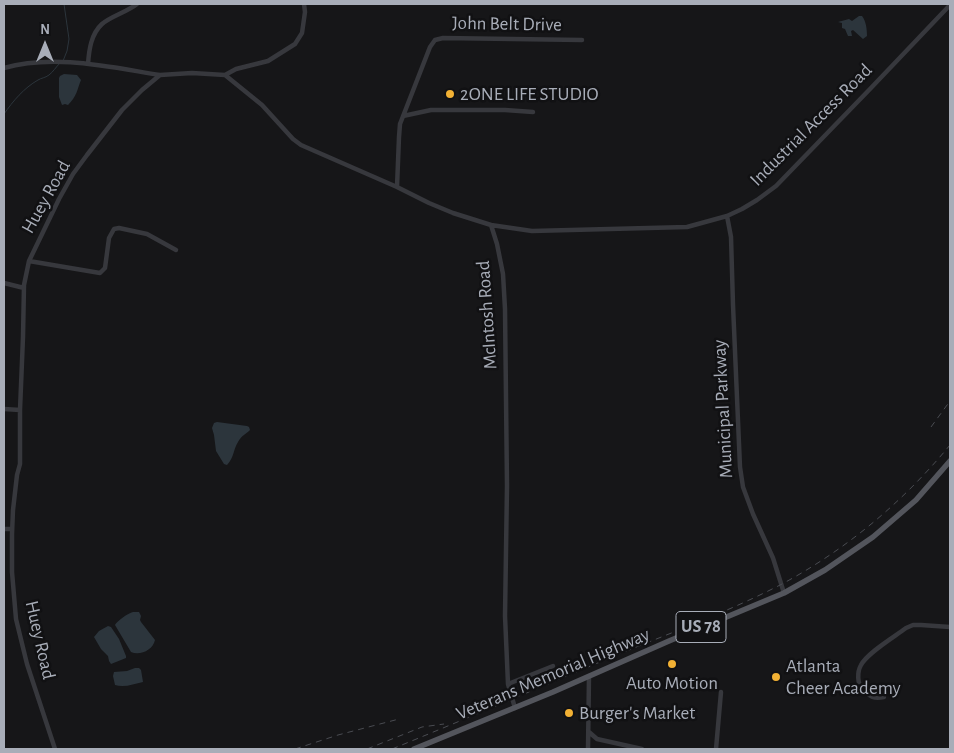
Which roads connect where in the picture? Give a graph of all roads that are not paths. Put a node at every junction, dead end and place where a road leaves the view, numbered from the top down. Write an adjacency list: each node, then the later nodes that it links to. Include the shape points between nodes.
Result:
1 (136, 4): 5 (street, via 102,24 92,38)
2 (304, 4): 8 (street, via 302,33 295,44 268,61)
3 (950, 5): 12 (street, Industrial Access Road, via 776,186)
4 (582, 40): 10 (street, John Belt Drive, via 435,40)
5 (88, 64): 6 (street, via 23,63); 7 (street)
6 (4, 68)
7 (160, 75): 8 (street); 15 (street, Huey Road, via 122,110 86,155 59,199)
8 (225, 75): 11 (street, via 262,104 301,145)
9 (533, 112): 10 (street, via 431,110)
10 (403, 116): 11 (street, John Belt Drive)
11 (397, 187): 13 (street, via 453,213)
12 (727, 216): 13 (street, Industrial Access Road, via 687,227 532,231); 24 (street, Municipal Parkway, via 731,237 743,487)
13 (491, 225): 28 (street, McIntosh Road, via 503,274 505,308)
14 (176, 250): 15 (street, via 147,234 119,228 109,238 105,268 100,273)
15 (29, 261): 17 (street, Huey Road)
16 (4, 283): 17 (street)
17 (24, 288): 19 (street, Huey Road)
18 (4, 409): 19 (street)
19 (20, 410): 22 (street, Huey Road, via 20,464)
20 (950, 461): 24 (main road, Veterans Memorial Highway / US 78, via 916,500 873,537)
21 (4, 529): 22 (street)
22 (12, 532): 23 (street); 34 (street, Huey Road, via 16,619)
23 (4, 534)
24 (784, 593): 27 (main road, Veterans Memorial Highway / US 78)
25 (950, 627): 30 (street, via 913,625 869,655 860,665 858,684 870,696)
26 (553, 666): 28 (street)
27 (589, 676): 31 (main road, Veterans Memorial Highway / US 78); 32 (street)
28 (508, 684): 31 (street, McIntosh Road)
29 (721, 692): 38 (street)
30 (884, 697)
31 (515, 708): 33 (main road, Veterans Memorial Highway / US 78)
32 (589, 732): 36 (street); 37 (street, via 597,739)
33 (422, 748): 35 (main road, Veterans Memorial Highway / US 78)
34 (55, 749)
35 (414, 749)
36 (588, 749)
37 (642, 749)
38 (716, 749)

